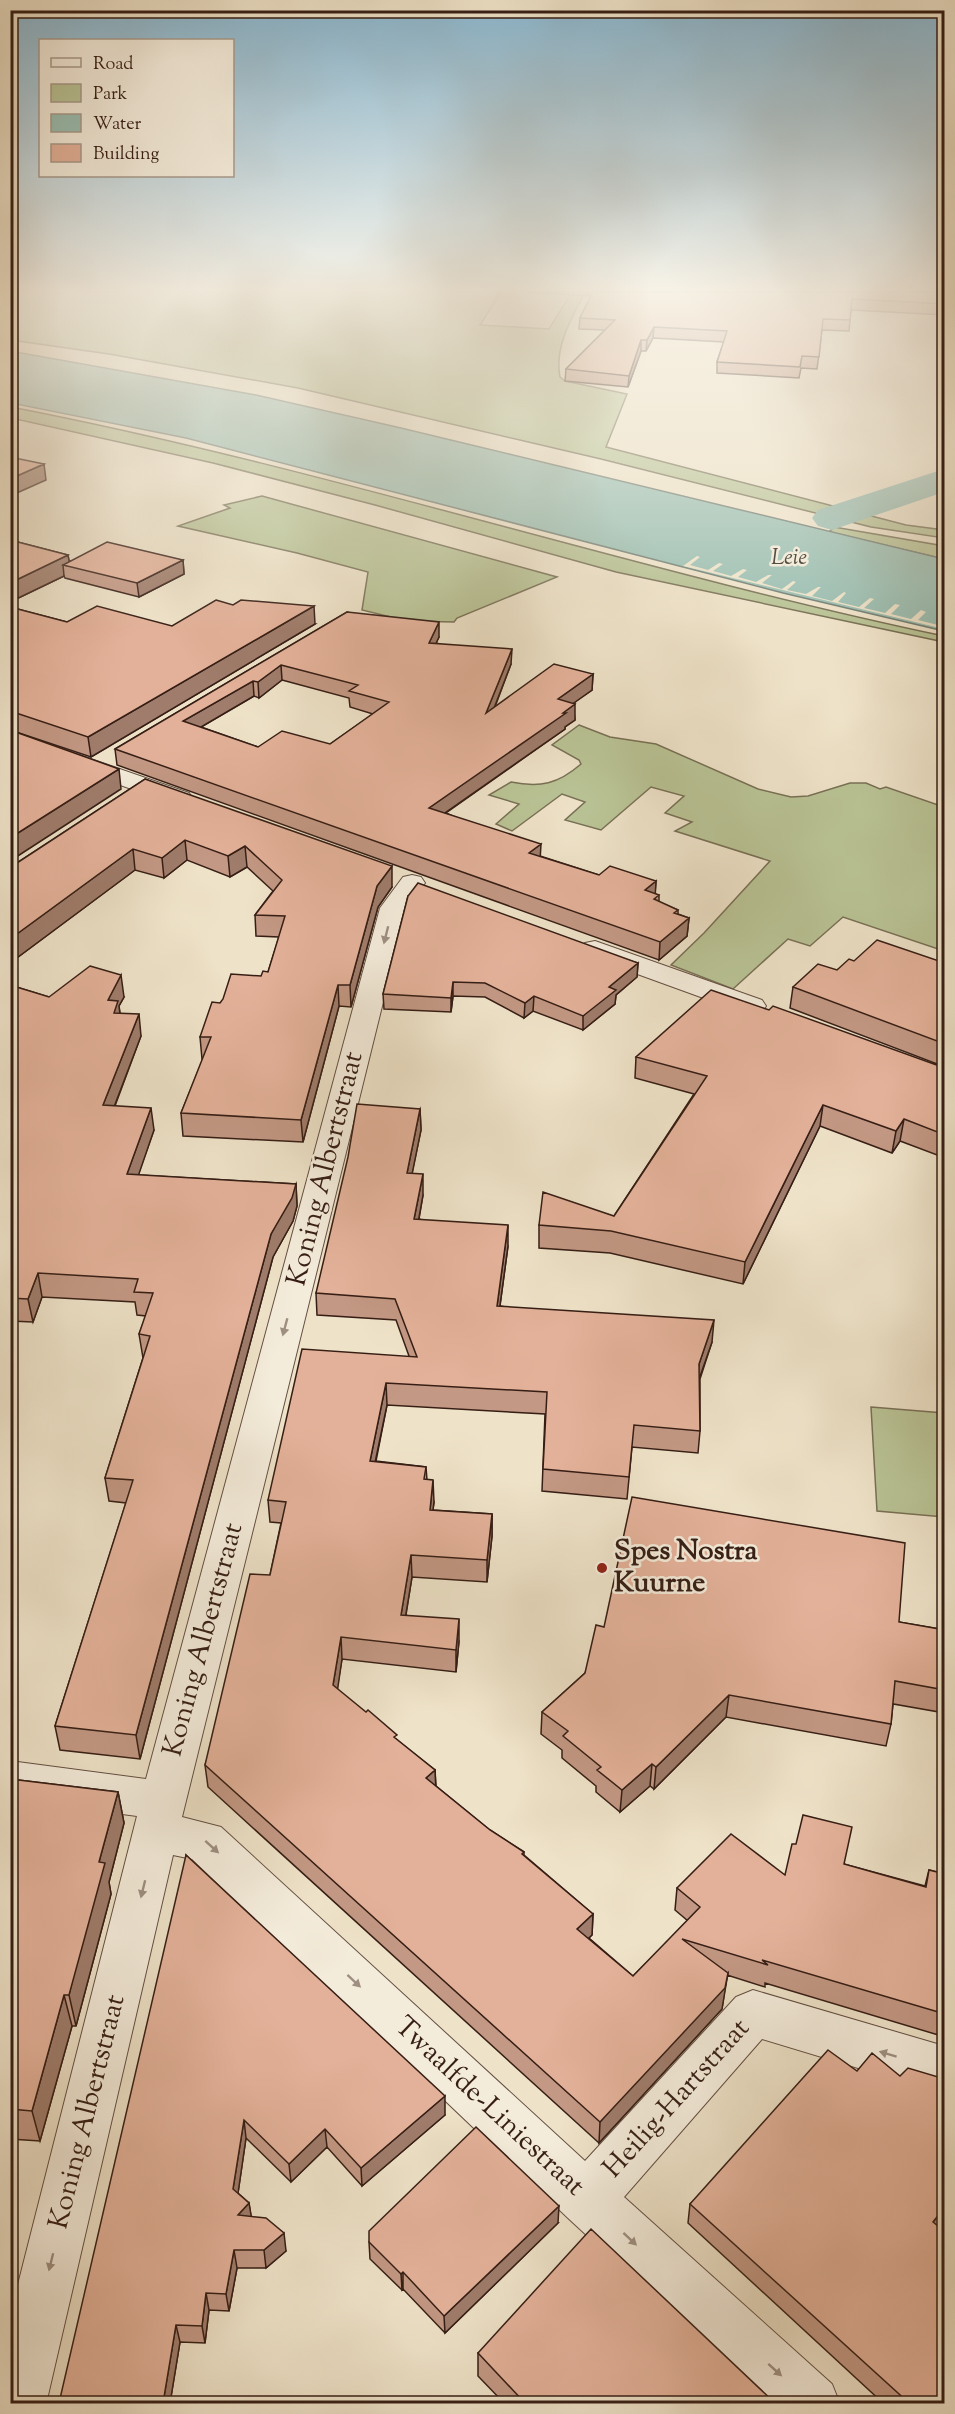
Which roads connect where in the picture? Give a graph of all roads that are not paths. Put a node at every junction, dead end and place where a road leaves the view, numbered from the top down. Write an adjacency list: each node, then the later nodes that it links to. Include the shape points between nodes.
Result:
1 (10, 738): 3 (street)
2 (116, 753): 3 (street)
3 (94, 767): 4 (street)
4 (145, 786): 5 (street); 6 (street)
5 (116, 805)
6 (199, 806)
7 (409, 882): 11 (street, Koning Albertstraat, one-way to 11, via 393,908)
8 (576, 942): 9 (street)
9 (772, 1013)
10 (10, 1780): 11 (street, Twaalfde-Liniestraat)
11 (160, 1816): 13 (street, Twaalfde-Liniestraat, one-way to 13, via 205,1841); 14 (street, Koning Albertstraat, one-way to 14)
12 (945, 2070): 13 (street, Heilig-Hartstraat, one-way to 13, via 753,2013)
13 (587, 2199): 15 (street, Twaalfde-Liniestraat, one-way to 15)
14 (17, 2403)
15 (812, 2403)

